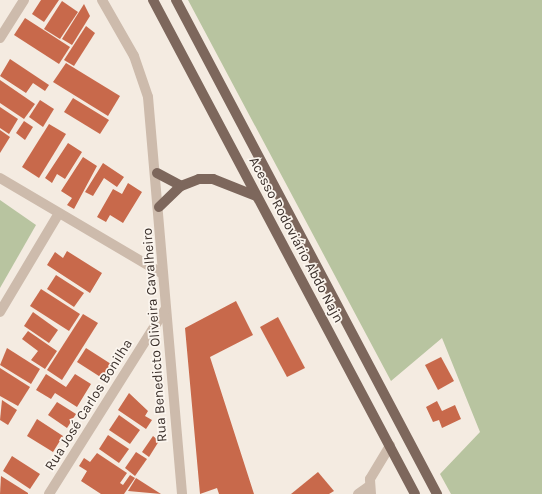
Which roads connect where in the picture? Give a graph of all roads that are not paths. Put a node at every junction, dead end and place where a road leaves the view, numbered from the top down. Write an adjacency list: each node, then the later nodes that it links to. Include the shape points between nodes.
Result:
1 (24, 0): 5 (street)
2 (102, 0): 6 (street, Rua Benedicto Oliveira Cavalheiro, via 142,74)
3 (153, 0): 9 (main road, Acesso Rodoviário Abdo Najn)
4 (176, 0): 21 (main road, Acesso Rodoviário Abdo Najn)
5 (0, 38)
6 (157, 173): 8 (main road); 10 (street, Rua Benedicto Oliveira Cavalheiro)
7 (0, 178): 11 (street)
8 (181, 186): 9 (main road, via 213,179); 10 (main road)
9 (256, 196): 15 (main road, Acesso Rodoviário Abdo Najn)
10 (159, 207): 12 (street, Rua Benedicto Oliveira Cavalheiro)
11 (59, 213): 12 (street); 14 (street)
12 (163, 274): 13 (street, Rua Benedicto Oliveira Cavalheiro)
13 (165, 310): 17 (street, Rua José Carlos Bonilha); 18 (street, Rua Benedicto Oliveira Cavalheiro)
14 (0, 312)
15 (390, 446): 16 (street); 20 (main road, Acesso Rodoviário Abdo Najn)
16 (370, 490): 19 (street)
17 (49, 494)
18 (182, 494)
19 (358, 494)
20 (415, 494)
21 (437, 494)

